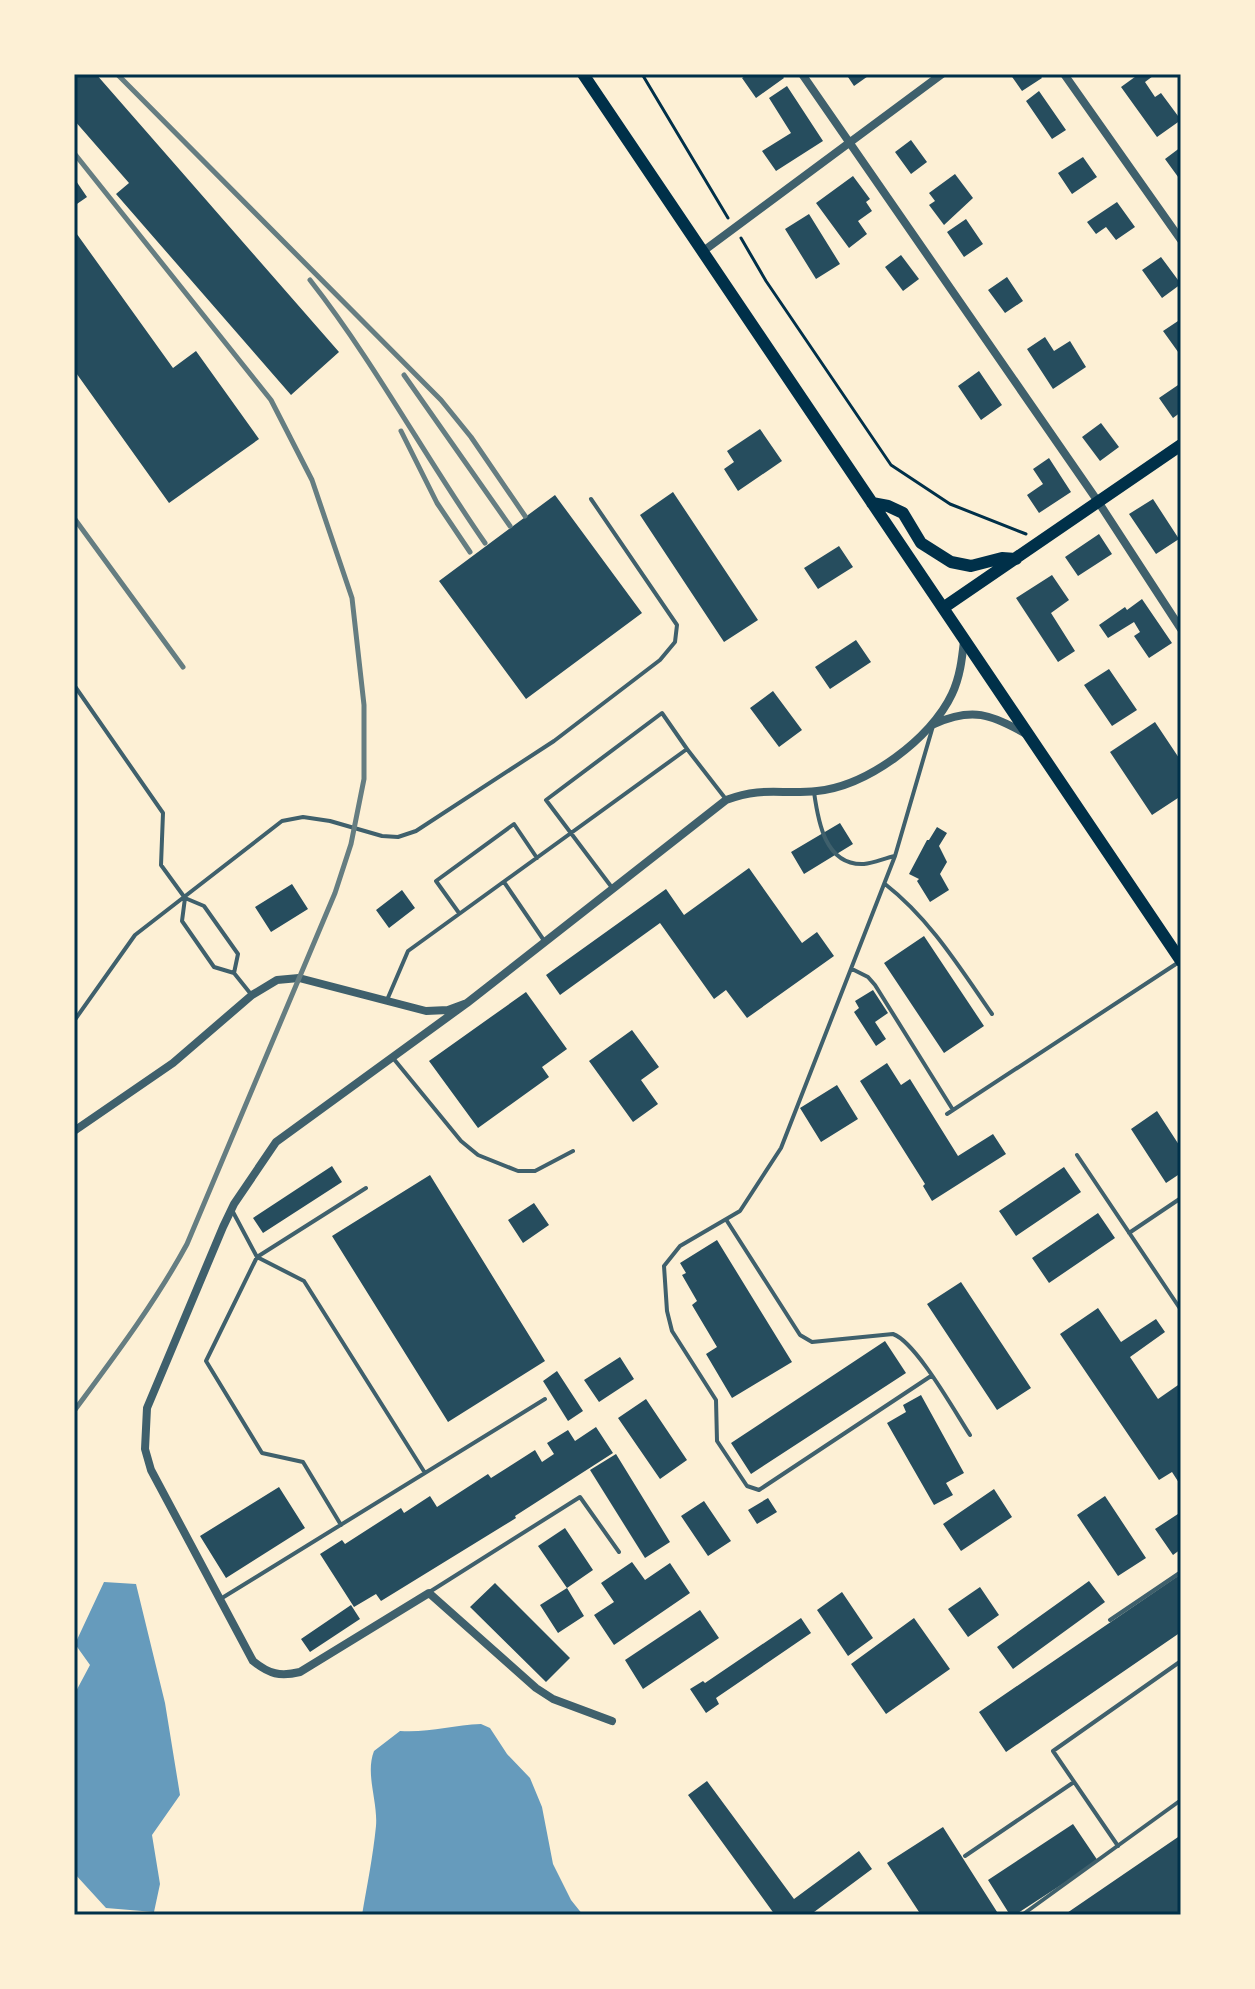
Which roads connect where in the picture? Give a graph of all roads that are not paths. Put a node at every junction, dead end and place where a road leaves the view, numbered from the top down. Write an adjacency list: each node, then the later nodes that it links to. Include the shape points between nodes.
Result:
1 (583, 74): 7 (main road)
2 (802, 74): 5 (street)
3 (942, 74): 5 (street)
4 (1064, 74): 6 (street)
5 (848, 143): 7 (street); 11 (street)
6 (1181, 240)
7 (702, 252): 10 (main road)
8 (1181, 445): 11 (main road)
9 (591, 499): 28 (lane, via 677,625 675,642 660,660 554,741 416,831 382,836 330,821 282,821)
10 (872, 503): 12 (main road, via 903,513 921,543 951,562 971,566); 13 (main road)
11 (1099, 503): 12 (main road); 14 (street)
12 (1016, 559): 13 (main road)
13 (943, 608): 15 (main road)
14 (1181, 629)
15 (964, 641): 17 (street, via 960,674); 18 (main road)
16 (74, 685): 28 (lane, via 163,813 161,865)
17 (933, 724): 18 (street, via 953,715 984,714); 20 (street, via 863,779); 23 (lane)
18 (1026, 734): 31 (main road)
19 (687, 749): 21 (lane); 22 (lane); 22 (lane, via 662,713 546,800)
20 (814, 792): 21 (street, via 761,790); 23 (lane, via 819,829 847,863)
21 (726, 800): 27 (street)
22 (571, 833): 24 (lane); 27 (lane)
23 (895, 856): 26 (lane)
24 (537, 858): 25 (lane); 29 (lane, via 514,824 436,881)
25 (504, 882): 29 (lane); 30 (lane)
26 (885, 884): 32 (lane); 37 (lane, via 942,942)
27 (613, 889): 30 (street)
28 (185, 898): 33 (lane, via 204,906 238,954); 33 (lane, via 182,921 214,967); 38 (lane, via 135,935)
29 (459, 913): 35 (lane, via 408,951)
30 (545, 942): 36 (street)
31 (1181, 961): 32 (lane, via 950,1112 875,985)
32 (852, 969): 46 (lane, via 781,1148 748,1201)
33 (234, 973): 34 (lane)
34 (252, 995): 35 (street, via 277,980 299,978); 40 (street, via 173,1063)
35 (387, 1001): 36 (street, via 437,1011)
36 (467, 1003): 39 (street)
37 (992, 1014)
38 (74, 1021)
39 (393, 1058): 41 (lane, via 478,1155 518,1171 535,1171); 45 (street, via 276,1142)
40 (74, 1131)
41 (573, 1151)
42 (1077, 1155): 47 (lane)
43 (366, 1188): 48 (lane)
44 (1181, 1198): 47 (lane)
45 (231, 1210): 48 (lane); 58 (street, via 147,1408 144,1432 151,1470)
46 (727, 1221): 50 (lane, via 800,1335 812,1342 893,1334 902,1337); 50 (lane, via 680,1246 664,1266 667,1311 672,1331 716,1400 717,1441 747,1486 759,1490)
47 (1129, 1233): 49 (lane)
48 (257, 1257): 53 (lane, via 304,1281); 54 (lane, via 206,1361 262,1453 303,1462)
49 (1181, 1310)
50 (931, 1376): 52 (lane)
51 (545, 1399): 53 (lane)
52 (970, 1435)
53 (425, 1473): 54 (lane)
54 (341, 1525): 58 (lane)
55 (619, 1552): 57 (lane, via 580,1497)
56 (1181, 1572): 59 (lane)
57 (429, 1593): 58 (street, via 315,1664 285,1676 253,1661); 61 (street, via 536,1688)
58 (220, 1599)
59 (1110, 1620)
60 (1181, 1661): 62 (lane, via 1053,1751)
61 (612, 1721)
62 (1074, 1782): 64 (lane); 65 (lane)
63 (1181, 1800): 64 (lane)
64 (1118, 1846): 66 (lane)
65 (965, 1856)
66 (1022, 1915)

